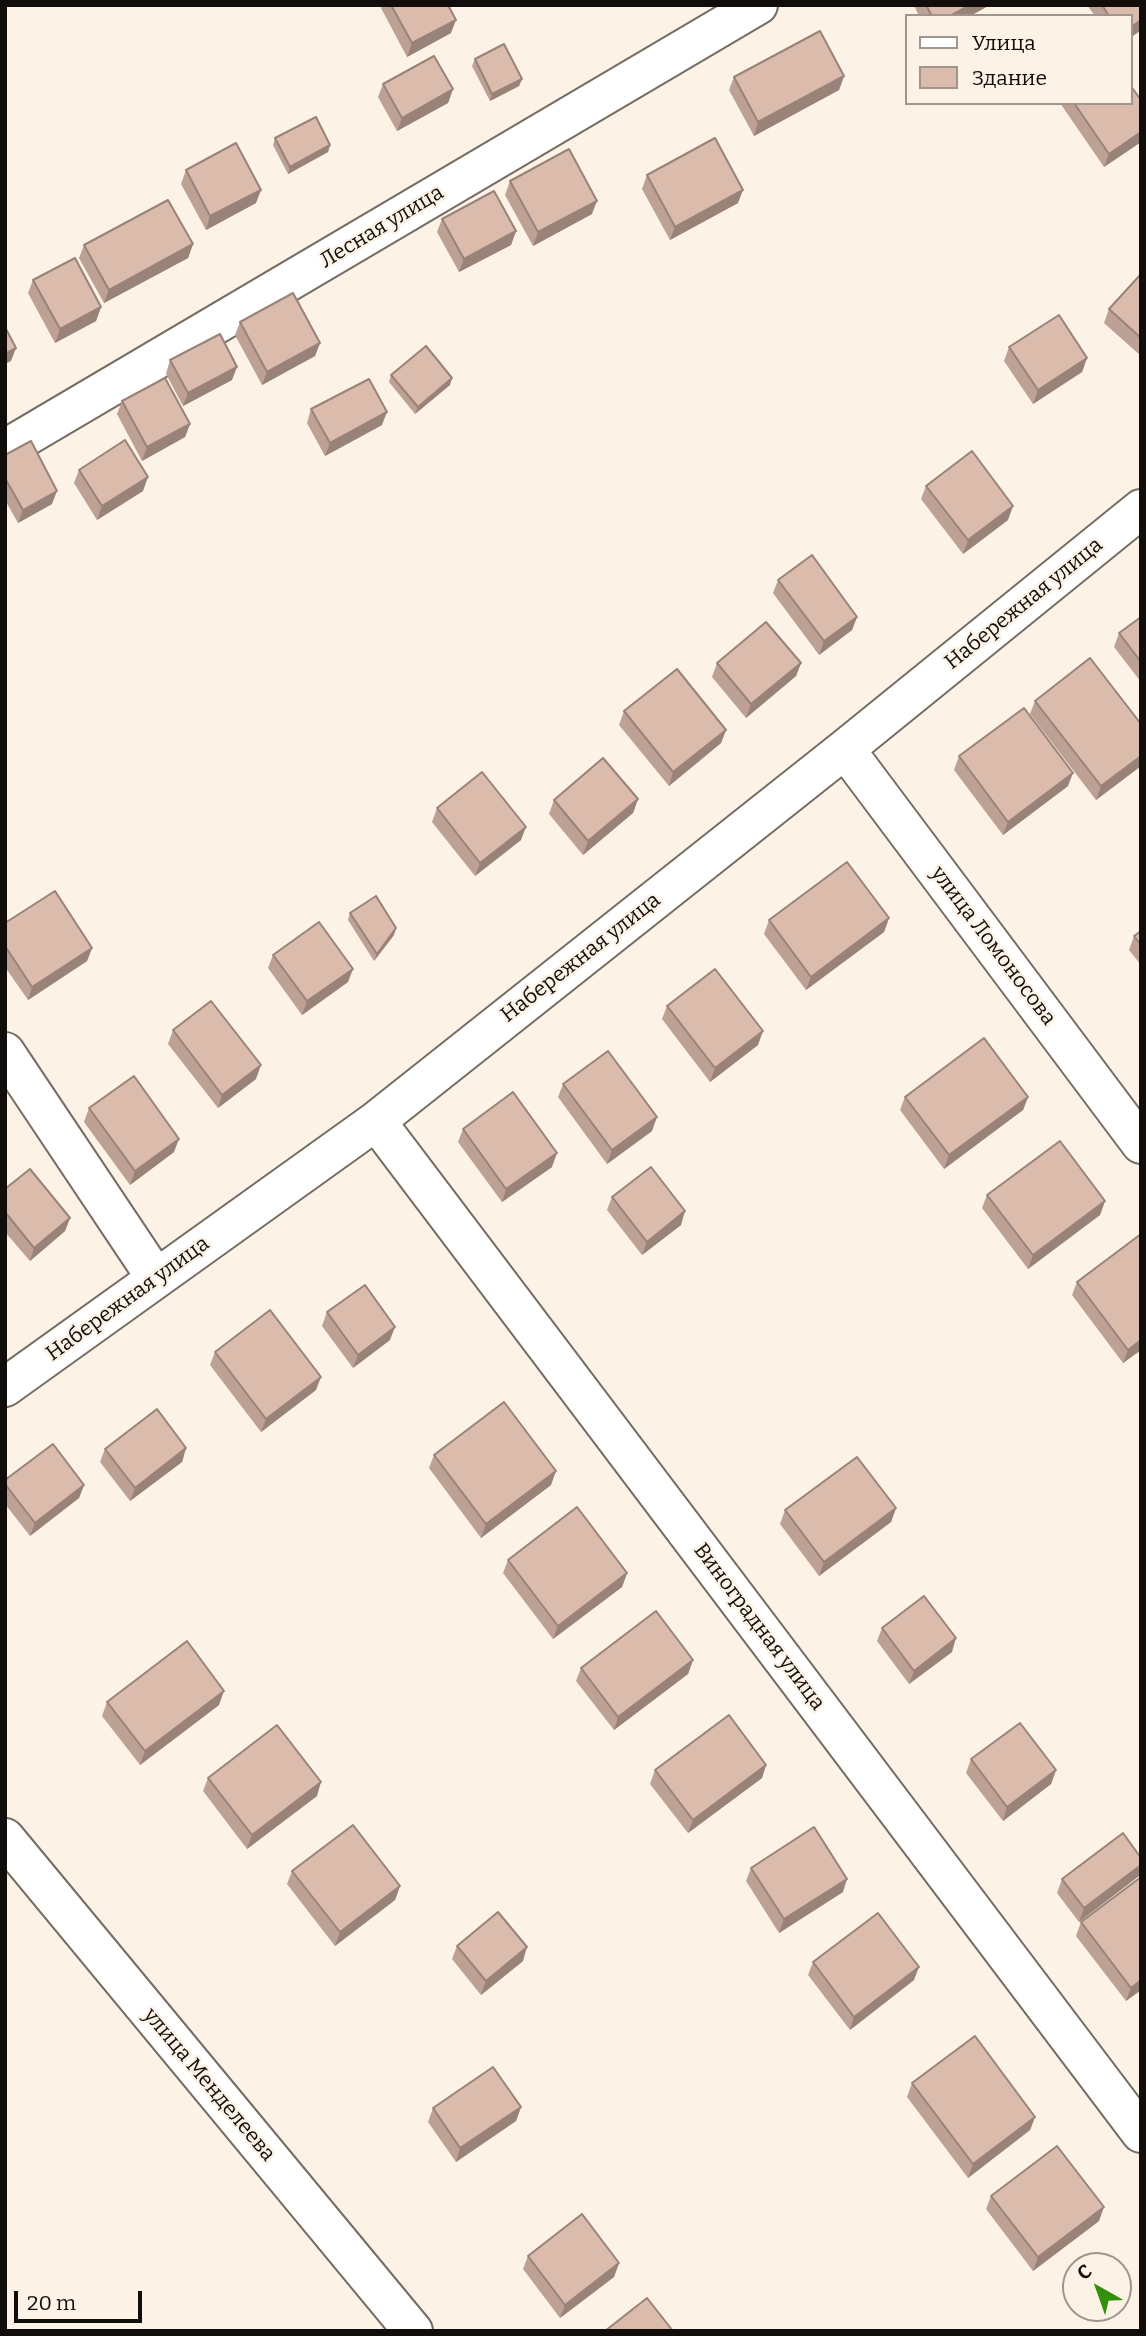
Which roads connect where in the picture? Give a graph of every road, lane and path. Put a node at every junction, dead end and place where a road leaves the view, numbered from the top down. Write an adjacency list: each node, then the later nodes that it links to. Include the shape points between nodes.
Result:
1 (758, 5): 2 (street, Лесная улица)
2 (5, 449)
3 (1141, 509): 4 (street, Набережная улица)
4 (845, 749): 6 (street, Набережная улица); 7 (street, улица Ломоносова)
5 (5, 1052): 8 (street)
6 (376, 1121): 8 (street, Набережная улица); 11 (street, Виноградная улица)
7 (1141, 1143)
8 (156, 1278): 9 (street, Набережная улица)
9 (5, 1387)
10 (5, 1838): 12 (street, улица Менделеева)
11 (1141, 2133)
12 (413, 2331)

